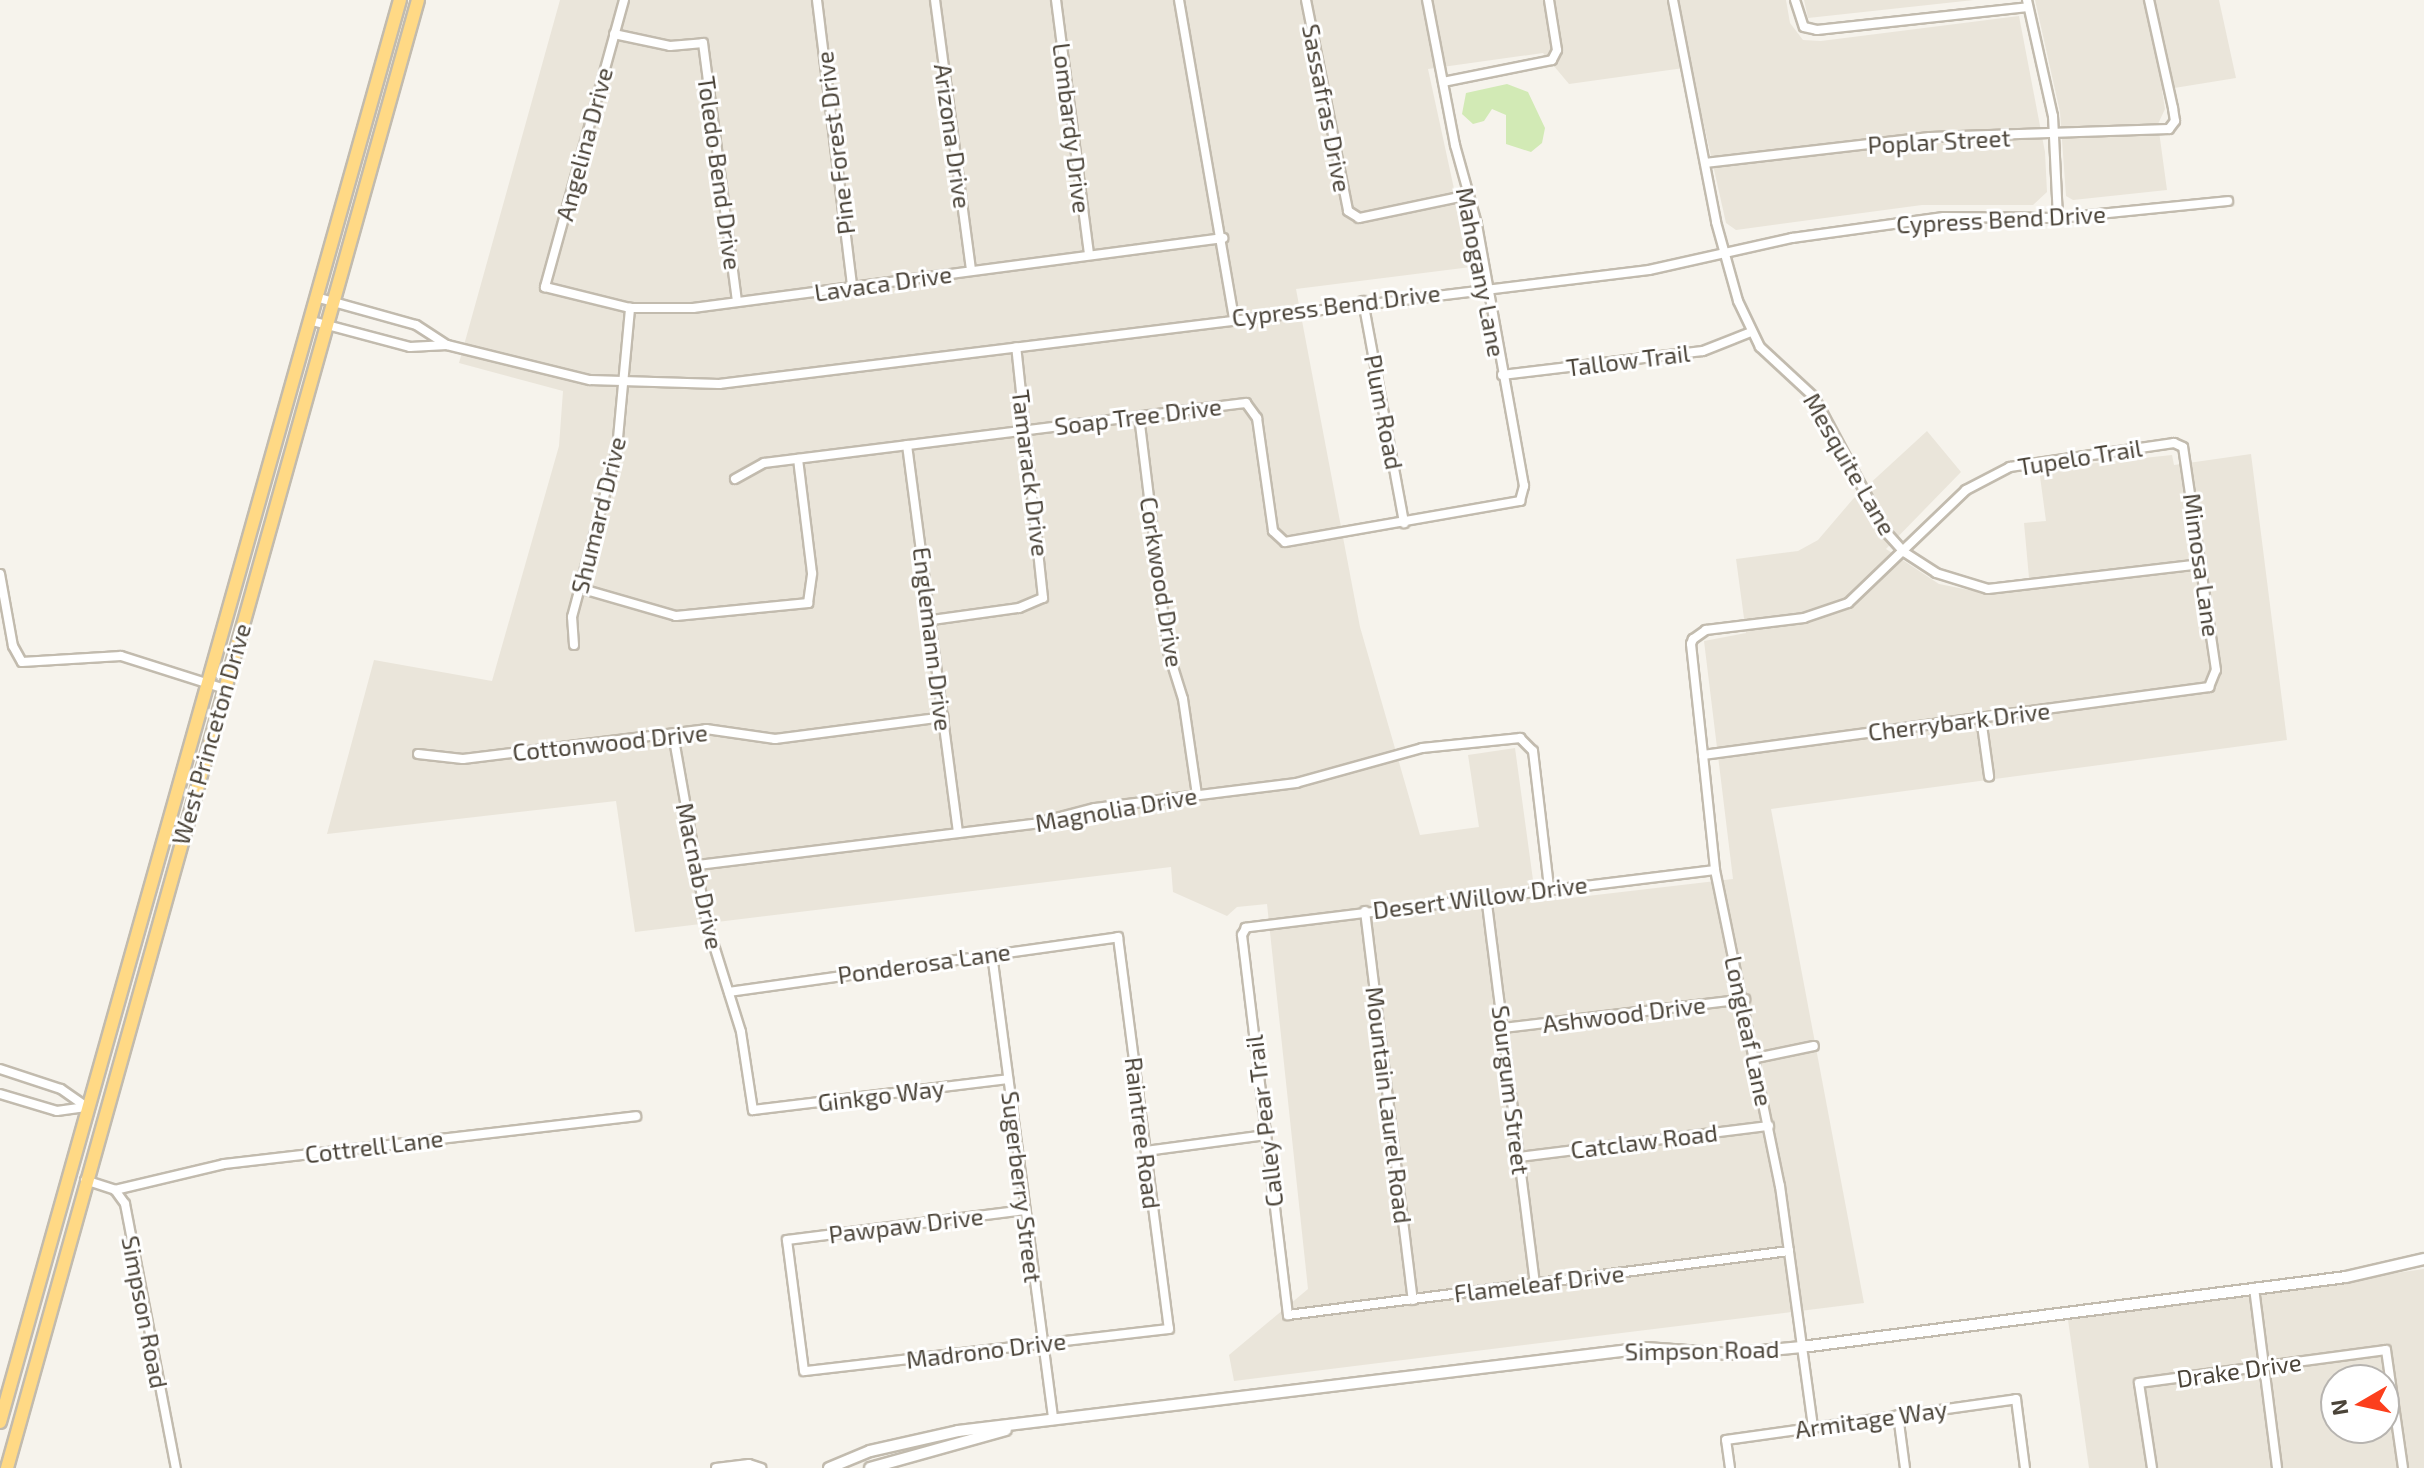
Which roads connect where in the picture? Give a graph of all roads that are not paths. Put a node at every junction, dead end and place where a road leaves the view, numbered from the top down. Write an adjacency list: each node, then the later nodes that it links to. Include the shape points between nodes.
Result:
1 (400, 0): 29 (highway, West Princeton Drive)
2 (418, 0): 32 (highway, West Princeton Drive)
3 (624, 0): 15 (street, Angelina Drive)
4 (817, 0): 27 (street, Pine Forest Drive)
5 (935, 0): 25 (street, Arizona Drive)
6 (1056, 0): 24 (street, Lombardy Drive)
7 (1179, 0): 22 (street)
8 (1306, 0): 19 (street, Sassafras Drive, via 1351,215 1359,218)
9 (1427, 0): 16 (street, Mahogany Lane)
10 (1549, 0): 16 (street, via 1556,55 1546,62)
11 (1673, 0): 18 (street, Mesquite Lane)
12 (1795, 0): 14 (street, via 1804,27 1817,30)
13 (2149, 0): 17 (street, Poplar Street, via 2173,125 2152,134)
14 (2028, 3): 17 (street)
15 (614, 34): 26 (street, Angelina Drive); 31 (street, Toledo Bend Drive, via 670,46 703,43)
16 (1443, 82): 19 (street, Mahogany Lane)
17 (2055, 136): 18 (street, Poplar Street, via 1930,137); 21 (street)
18 (1705, 163): 23 (street, Mesquite Lane)
19 (1469, 195): 28 (street, Mahogany Lane)
20 (2228, 201): 21 (street, Cypress Bend Drive)
21 (2058, 218): 23 (street, Cypress Bend Drive, via 1944,217)
22 (1223, 238): 24 (street, Lavaca Drive); 34 (street)
23 (1726, 252): 28 (street, Cypress Bend Drive, via 1649,270); 37 (street, Mesquite Lane)
24 (1089, 255): 25 (street, Lavaca Drive)
25 (971, 271): 27 (street, Lavaca Drive)
26 (545, 287): 33 (street, Lavaca Drive)
27 (852, 287): 31 (street, Lavaca Drive)
28 (1484, 287): 30 (street, Cypress Bend Drive); 40 (street, Mahogany Lane)
29 (319, 298): 32 (street, Cypress Bend Drive); 35 (highway, West Princeton Drive)
30 (1363, 301): 34 (street, Cypress Bend Drive); 49 (street, Plum Road)
31 (737, 302): 33 (street, Lavaca Drive)
32 (337, 303): 36 (highway, West Princeton Drive); 38 (street, Cypress Bend Drive, via 416,325)
33 (630, 308): 41 (street, Shumard Drive)
34 (1234, 318): 39 (street, Cypress Bend Drive)
35 (312, 321): 36 (street, Cypress Bend Drive); 57 (highway, West Princeton Drive)
36 (329, 326): 38 (street, Cypress Bend Drive, via 410,347); 59 (highway, West Princeton Drive)
37 (1751, 332): 40 (street, Tallow Trail, via 1703,351); 50 (street, Mesquite Lane, via 1814,397 1886,532)
38 (447, 345): 41 (street, Cypress Bend Drive, via 545,371)
39 (1016, 347): 41 (street, Cypress Bend Drive, via 719,384); 43 (street, Tamarack Drive)
40 (1502, 375): 48 (street, Mahogany Lane)
41 (626, 384): 53 (street, Shumard Drive, via 617,449)
42 (1139, 416): 43 (street, Soap Tree Drive); 49 (street, Soap Tree Drive, via 1251,404 1271,523 1285,542); 66 (street, Corkwood Drive, via 1168,651 1183,699)
43 (1025, 431): 44 (street, Soap Tree Drive); 54 (street, Tamarack Drive, via 1043,598 1019,608)
44 (907, 445): 46 (street, Soap Tree Drive); 54 (street, Englemann Drive)
45 (2183, 447): 50 (street, Tupelo Trail, via 2174,443 2010,467 1966,490); 51 (street, Mimosa Lane)
46 (798, 459): 47 (street, Soap Tree Drive, via 754,466); 53 (street, via 813,594 808,603 676,616)
47 (735, 479)
48 (1523, 497): 49 (street, Soap Tree Drive, via 1515,503)
49 (1404, 523)
50 (1904, 552): 51 (street, Mesquite Lane, via 1936,573 1988,589); 55 (street, Tupelo Trail, via 1868,588 1827,612)
51 (2202, 564): 58 (street, Mimosa Lane)
52 (0, 574): 57 (street, via 13,646 22,662 121,656)
53 (579, 588): 56 (street, Shumard Drive, via 572,617)
54 (932, 620): 60 (street, Englemann Drive)
55 (1696, 635): 64 (street, Longleaf Lane, via 1691,644)
56 (574, 645)
57 (205, 683): 59 (street); 84 (highway, West Princeton Drive)
58 (2213, 683): 61 (street, Cherrybark Drive, via 2203,689)
59 (222, 688): 91 (highway, West Princeton Drive)
60 (944, 717): 62 (street, Cottonwood Drive, via 775,739 706,729); 67 (street, Englemann Drive)
61 (1981, 718): 64 (street, Cherrybark Drive); 65 (street)
62 (673, 734): 63 (street, Cottonwood Drive, via 463,759); 68 (street, Macnab Drive)
63 (418, 754)
64 (1703, 755): 69 (street, Longleaf Lane)
65 (1989, 776)
66 (1197, 795): 67 (street, Magnolia Drive); 70 (street, Magnolia Drive, via 1296,783 1422,748 1520,738 1529,742)
67 (958, 833): 68 (street, Magnolia Drive)
68 (698, 865): 76 (street, Macnab Drive, via 709,937)
69 (1715, 870): 70 (street, Desert Willow Drive); 77 (street, Longleaf Lane)
70 (1549, 888): 71 (street, Desert Willow Drive)
71 (1486, 896): 72 (street, Desert Willow Drive); 78 (street, Sourgum Street)
72 (1365, 911): 73 (street, Desert Willow Drive); 98 (street, Mountain Laurel Road)
73 (1246, 928): 88 (street, Calley Pear Trail, via 1242,935)
74 (1118, 937): 75 (street, Ponderosa Lane); 89 (street, Raintree Road)
75 (992, 954): 76 (street, Ponderosa Lane); 82 (street, Sugerberry Street)
76 (729, 992): 85 (street, Macnab Drive, via 747,1057)
77 (1745, 999): 78 (street, Ashwood Drive); 80 (street, Longleaf Lane)
78 (1503, 1028): 90 (street, Sourgum Street)
79 (1814, 1046): 80 (street)
80 (1756, 1058): 87 (street, Longleaf Lane)
81 (0, 1069): 84 (street, via 61,1089)
82 (1008, 1079): 85 (street, Ginkgo Way); 93 (street, Sugerberry Street)
83 (0, 1094): 84 (street, via 57,1111)
84 (87, 1107): 107 (highway, West Princeton Drive)
85 (753, 1110)
86 (636, 1116): 92 (street, Cottrell Lane, via 215,1165)
87 (1769, 1126): 90 (street, Catclaw Road); 94 (street, Longleaf Lane)
88 (1266, 1135): 89 (street); 99 (street, Calley Pear Trail)
89 (1146, 1151): 100 (street, Raintree Road)
90 (1519, 1157): 96 (street, Sourgum Street)
91 (85, 1180): 92 (street); 110 (highway, West Princeton Drive)
92 (115, 1190): 111 (street, Simpson Road, via 125,1204)
93 (1025, 1210): 101 (street, Sugerberry Street); 104 (street, Pawpaw Drive, via 787,1240)
94 (1789, 1251): 96 (street, Flameleaf Drive); 102 (street, Longleaf Lane)
95 (2424, 1259): 97 (street, Simpson Road, via 2346,1277)
96 (1535, 1284): 98 (street, Flameleaf Drive)
97 (2254, 1288): 102 (street, Simpson Road); 103 (street)
98 (1413, 1300): 99 (street, Flameleaf Drive)
99 (1288, 1315)
100 (1169, 1329): 101 (street, Madrono Drive)
101 (1042, 1343): 104 (street, Madrono Drive); 106 (street, Sugerberry Street)
102 (1802, 1347): 106 (street, Simpson Road, via 1729,1354 1646,1348); 109 (street, Longleaf Lane)
103 (2264, 1366): 119 (street, Drake Drive, via 2139,1383); 120 (street); 121 (street, Drake Drive, via 2386,1350)
104 (804, 1371)
105 (1898, 1415): 109 (street, Armitage Way); 117 (street); 118 (street, Armitage Way, via 2016,1399)
106 (1053, 1420): 108 (street, Simpson Road)
107 (0, 1422)
108 (1027, 1423): 114 (street, Simpson Road, via 916,1438); 115 (street, Simpson Road)
109 (1813, 1427): 116 (street, Armitage Way, via 1726,1440)
110 (7, 1468)
111 (176, 1468)
112 (716, 1468): 113 (street)
113 (761, 1468)
114 (829, 1468)
115 (870, 1468)
116 (1730, 1468)
117 (1905, 1468)
118 (2025, 1468)
119 (2152, 1468)
120 (2277, 1468)
121 (2403, 1468)

